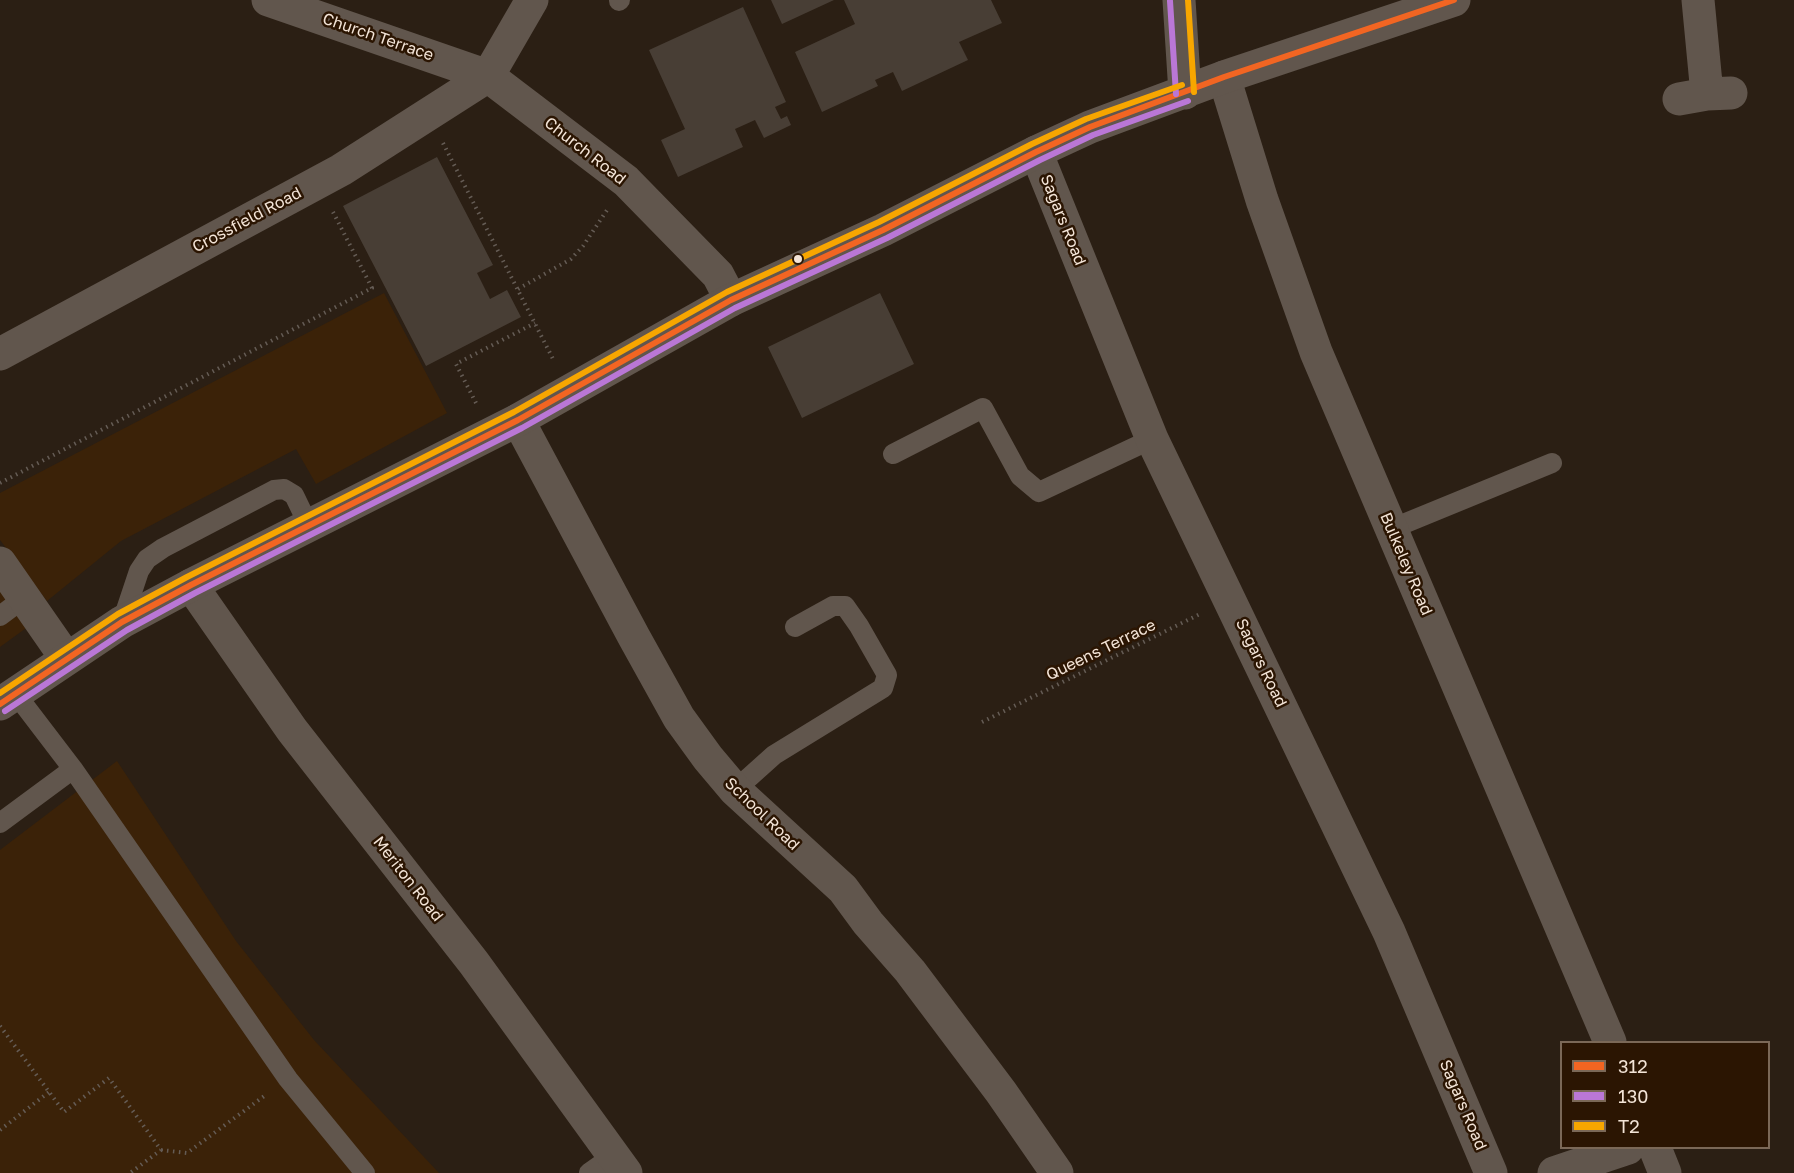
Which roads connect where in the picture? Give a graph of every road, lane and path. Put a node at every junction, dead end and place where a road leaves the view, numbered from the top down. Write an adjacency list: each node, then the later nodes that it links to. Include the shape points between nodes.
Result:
1 (532, 0): 6 (street)
2 (1179, 0): 8 (street)
3 (1451, 0): 7 (street)
4 (1698, 0): 9 (street)
5 (283, 2): 6 (street, Church Terrace)
6 (488, 76): 10 (street, Crossfield Road); 13 (street, Church Road)
7 (1224, 77): 8 (street); 25 (street, Bulkeley Road, via 1316,352)
8 (1185, 93): 11 (street, via 1090,127)
9 (1705, 95)
10 (428, 114): 12 (street, Crossfield Road); 14 (path)
11 (1036, 152): 15 (street, via 883,230); 20 (street, Sagars Road)
12 (318, 182): 17 (street, Crossfield Road); 23 (path, via 372,288)
13 (626, 182): 14 (path, via 571,258); 15 (street, Church Road, via 718,275)
14 (518, 289): 16 (path)
15 (731, 300): 18 (street)
16 (535, 323): 18 (path); 19 (path, via 456,364)
17 (0, 354)
18 (570, 391): 19 (street)
19 (505, 427): 24 (street); 36 (street, School Road, via 679,718)
20 (1152, 439): 21 (lane, via 1039,492 1020,476 983,408); 28 (street, Sagars Road)
21 (893, 454)
22 (1552, 463): 25 (lane)
23 (0, 483)
24 (309, 526): 27 (street); 30 (lane, via 294,495 284,489 274,490 147,559 139,571)
25 (1391, 529): 39 (street, Bulkeley Road)
26 (0, 564): 29 (street)
27 (190, 585): 30 (street); 46 (street, Meriton Road, via 292,730 474,963)
28 (1230, 599): 34 (path, Queens Terrace); 50 (street, Sagars Road, via 1389,932)
29 (12, 607): 32 (street)
30 (122, 622): 32 (street)
31 (795, 627): 36 (lane, via 833,606 845,606 887,675 884,688 774,755)
32 (66, 658): 33 (street)
33 (8, 698): 35 (lane)
34 (982, 722)
35 (73, 769): 37 (lane); 40 (lane)
36 (735, 790): 49 (street, School Road, via 843,889 1001,1092)
37 (0, 823)
38 (0, 1026): 41 (path)
39 (1611, 1041)
40 (288, 1079): 45 (path, via 188,1153); 48 (lane)
41 (49, 1092): 42 (path); 45 (path, via 64,1112 109,1078)
42 (0, 1130)
43 (1625, 1149): 51 (street)
44 (1654, 1149): 52 (street)
45 (161, 1150): 47 (path)
46 (609, 1167)
47 (130, 1173)
48 (365, 1173)
49 (1056, 1173)
50 (1491, 1173)
51 (1554, 1173)
52 (1665, 1173)

